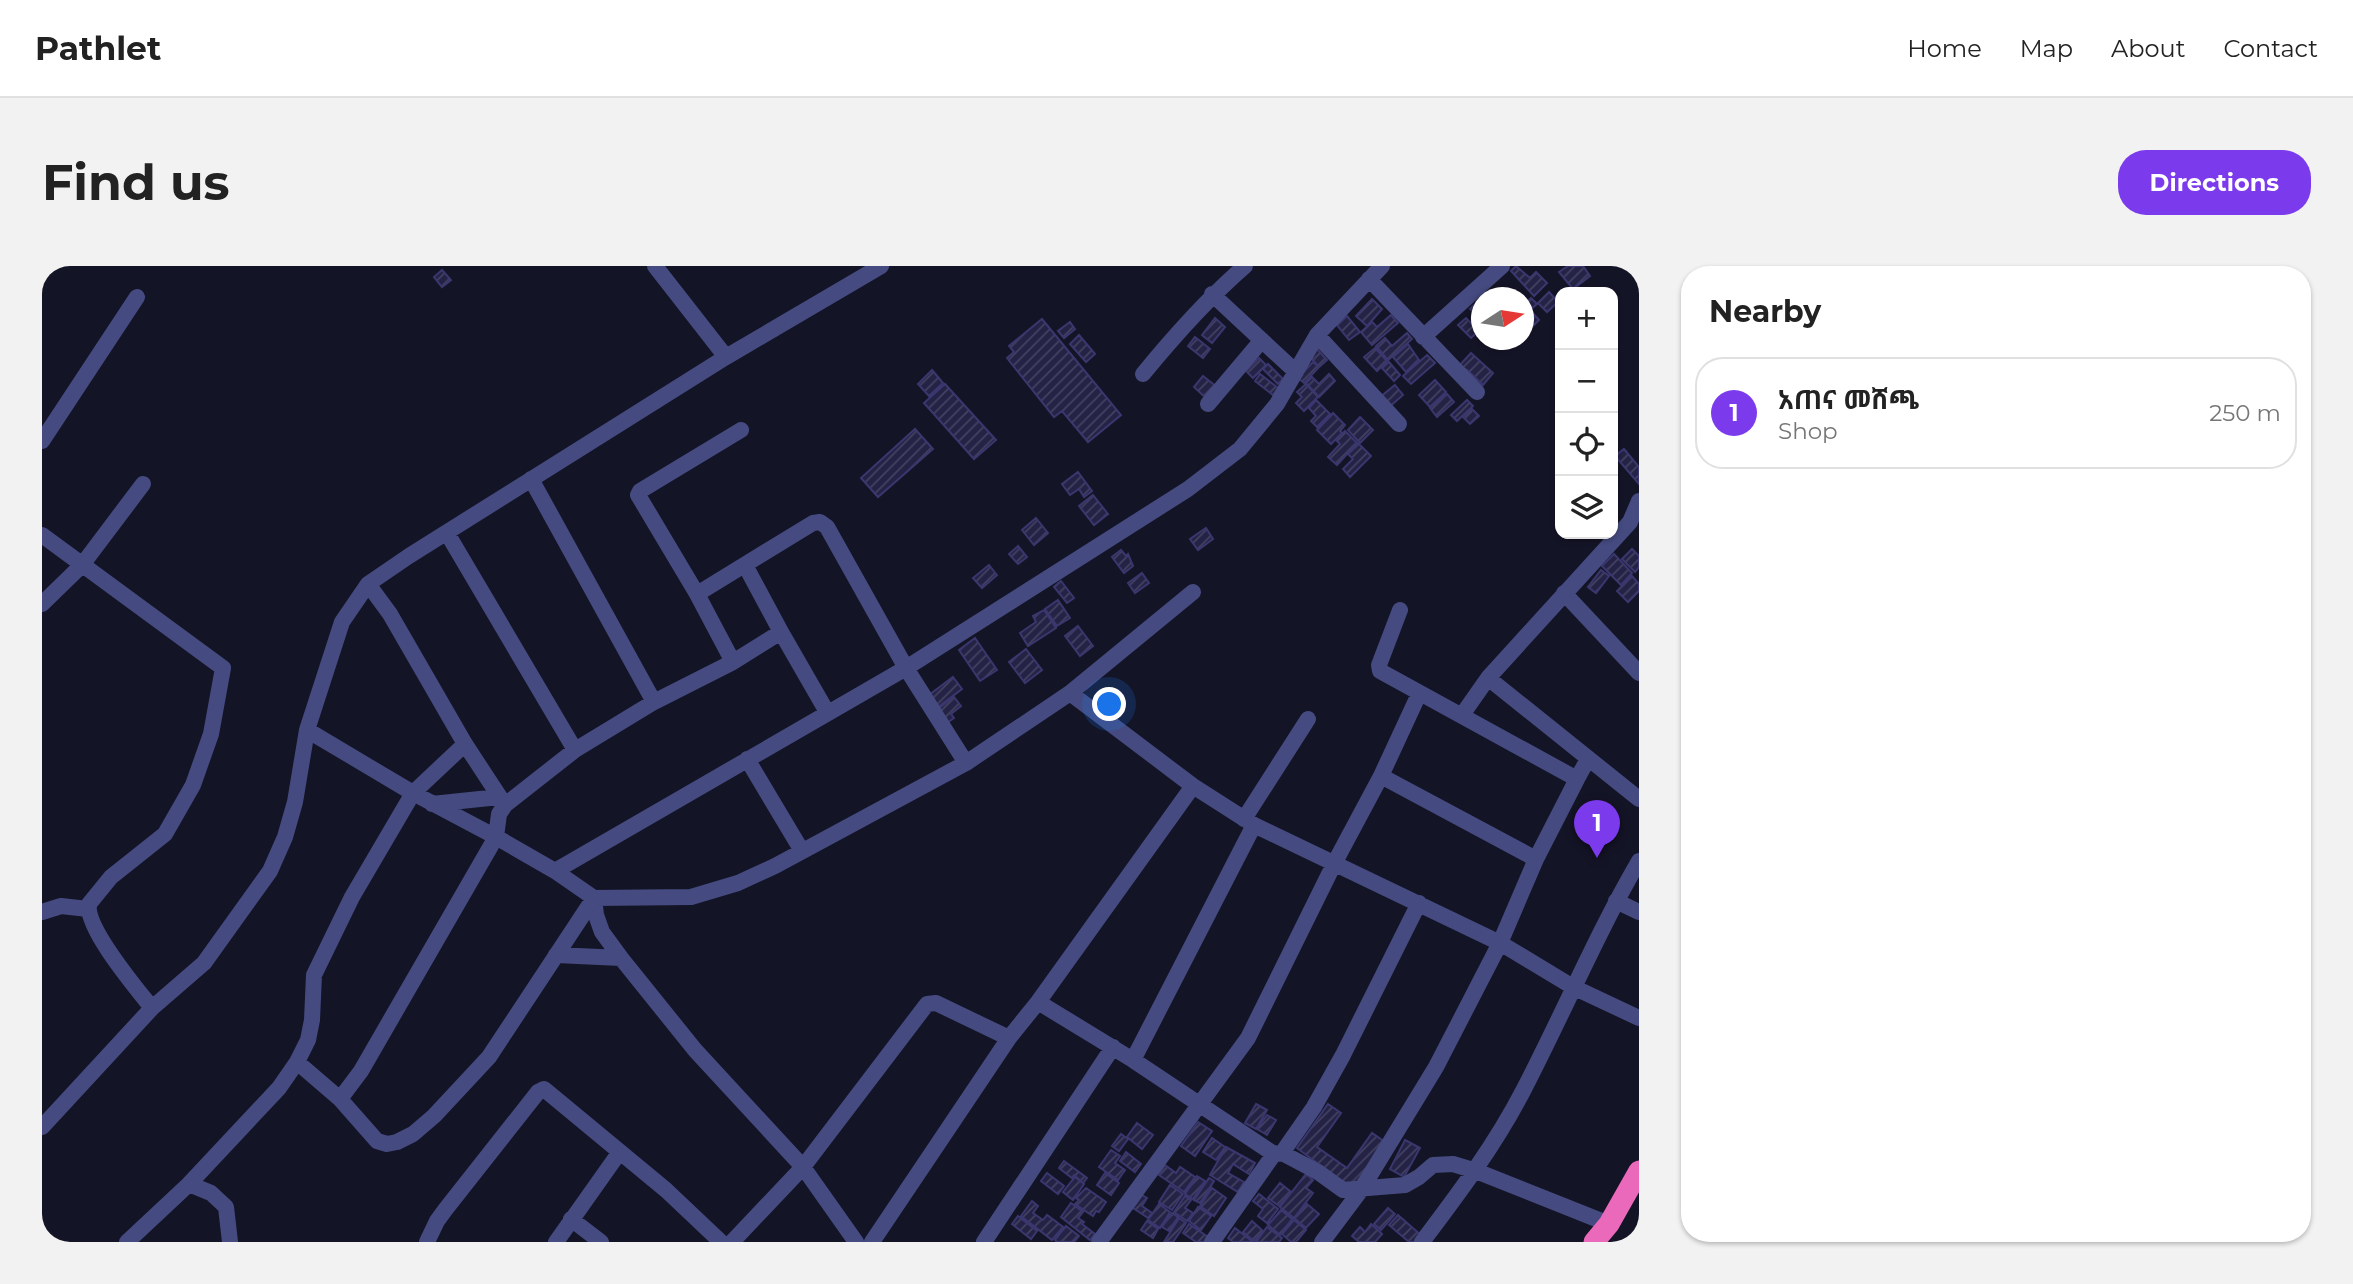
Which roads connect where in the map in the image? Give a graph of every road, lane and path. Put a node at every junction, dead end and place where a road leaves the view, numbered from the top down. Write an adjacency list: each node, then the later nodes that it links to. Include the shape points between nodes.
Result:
1 (655, 266): 12 (street)
2 (881, 266): 12 (street)
3 (1245, 266): 7 (street)
4 (1382, 266): 6 (street)
5 (1502, 266): 10 (street)
6 (1368, 279): 9 (street); 10 (street)
7 (1212, 294): 11 (street); 14 (street)
8 (137, 297): 19 (street)
9 (1317, 335): 13 (street); 17 (street)
10 (1423, 337): 15 (street)
11 (1262, 340): 13 (street); 16 (street)
12 (726, 357): 20 (street)
13 (1296, 372): 36 (street, via 1278,404 1240,449 1188,489)
14 (1143, 374)
15 (1477, 392)
16 (1208, 404)
17 (1399, 424)
18 (741, 430): 31 (street, via 638,495)
19 (42, 442)
20 (531, 479): 24 (street); 41 (street)
21 (143, 484): 26 (street)
22 (1639, 501): 23 (street)
23 (1634, 526): 30 (street)
24 (447, 533): 28 (street); 47 (street)
25 (42, 535): 26 (street)
26 (82, 565): 32 (street); 68 (street, via 223,668 211,734 193,785 165,834 111,877)
27 (745, 565): 31 (street); 34 (street); 36 (street, via 820,522)
28 (368, 584): 45 (street, via 342,622); 46 (street)
29 (1193, 592): 39 (street)
30 (1564, 593): 37 (street); 38 (street)
31 (697, 594): 35 (street)
32 (42, 604)
33 (1400, 610): 40 (street, via 1379,668)
34 (781, 632): 35 (street); 42 (street)
35 (733, 662): 41 (street)
36 (906, 668): 42 (street); 50 (street)
37 (1639, 673)
38 (1488, 678): 43 (street); 49 (street)
39 (1070, 693): 50 (street); 53 (street)
40 (1419, 694): 43 (street); 51 (street)
41 (654, 702): 47 (street)
42 (828, 712): 48 (street)
43 (1462, 715): 52 (street)
44 (1308, 719): 58 (street)
45 (307, 730): 54 (street); 76 (street, via 295,802 270,871 204,962)
46 (465, 744): 54 (street); 56 (street)
47 (575, 750): 56 (street)
48 (747, 759): 60 (street); 64 (street)
49 (1588, 759): 52 (street); 55 (street)
50 (965, 762): 60 (street)
51 (1381, 776): 61 (street); 63 (street)
52 (1577, 779): 61 (street)
53 (1193, 786): 58 (street); 75 (street)
54 (412, 793): 57 (street); 81 (street, via 352,897 314,975 312,1020)
55 (1639, 799)
56 (502, 801): 57 (street); 59 (street)
57 (432, 803): 59 (street)
58 (1249, 822): 63 (street); 80 (street)
59 (496, 838): 64 (street); 82 (street, via 361,1071)
60 (802, 851): 65 (street, via 738,883 691,897)
61 (1536, 859): 71 (street)
62 (1639, 861): 66 (street)
63 (1335, 862): 67 (street); 83 (street, via 1248,1038)
64 (555, 871): 65 (street)
65 (594, 898): 72 (street); 73 (street, via 603,932)
66 (1616, 901): 70 (street); 74 (street)
67 (1419, 903): 71 (street); 86 (street, via 1314,1107)
68 (88, 909): 69 (street, via 61,906); 76 (street, via 119,967)
69 (42, 912)
70 (1639, 912)
71 (1500, 943): 74 (street); 91 (street, via 1436,1067)
72 (556, 955): 73 (street); 82 (street, via 489,1057 413,1134 387,1144 377,1141)
73 (621, 958): 87 (street, via 695,1050)
74 (1573, 987): 77 (street); 88 (street, via 1523,1092)
75 (1038, 1002): 78 (street); 79 (street)
76 (152, 1008): 84 (street)
77 (1639, 1018)
78 (1009, 1038): 87 (street, via 936,1003 928,1004); 102 (street)
79 (1113, 1047): 80 (street); 103 (street)
80 (1133, 1060): 83 (street)
81 (297, 1062): 82 (street); 90 (street, via 279,1088)
82 (340, 1099)
83 (1200, 1104): 86 (street); 104 (street)
84 (42, 1127)
85 (619, 1153): 92 (street); 98 (street, via 547,1090 540,1090 437,1221); 100 (street)
86 (1278, 1153): 91 (street, via 1343,1190); 105 (street)
87 (803, 1167): 94 (street); 101 (street)
88 (1476, 1171): 91 (street, via 1453,1164 1433,1165 1405,1185); 93 (street); 107 (street)
89 (1639, 1171): 93 (highway)
90 (189, 1184): 96 (street); 97 (street, via 211,1193 226,1207)
91 (1361, 1190): 106 (street)
92 (571, 1219): 95 (street); 99 (street)
93 (1609, 1224): 108 (highway)
94 (850, 1239)
95 (597, 1241)
96 (127, 1242)
97 (230, 1242)
98 (427, 1242)
99 (556, 1242)
100 (721, 1242)
101 (732, 1242)
102 (872, 1242)
103 (984, 1242)
104 (1098, 1242)
105 (1212, 1242)
106 (1322, 1242)
107 (1422, 1242)
108 (1594, 1242)

